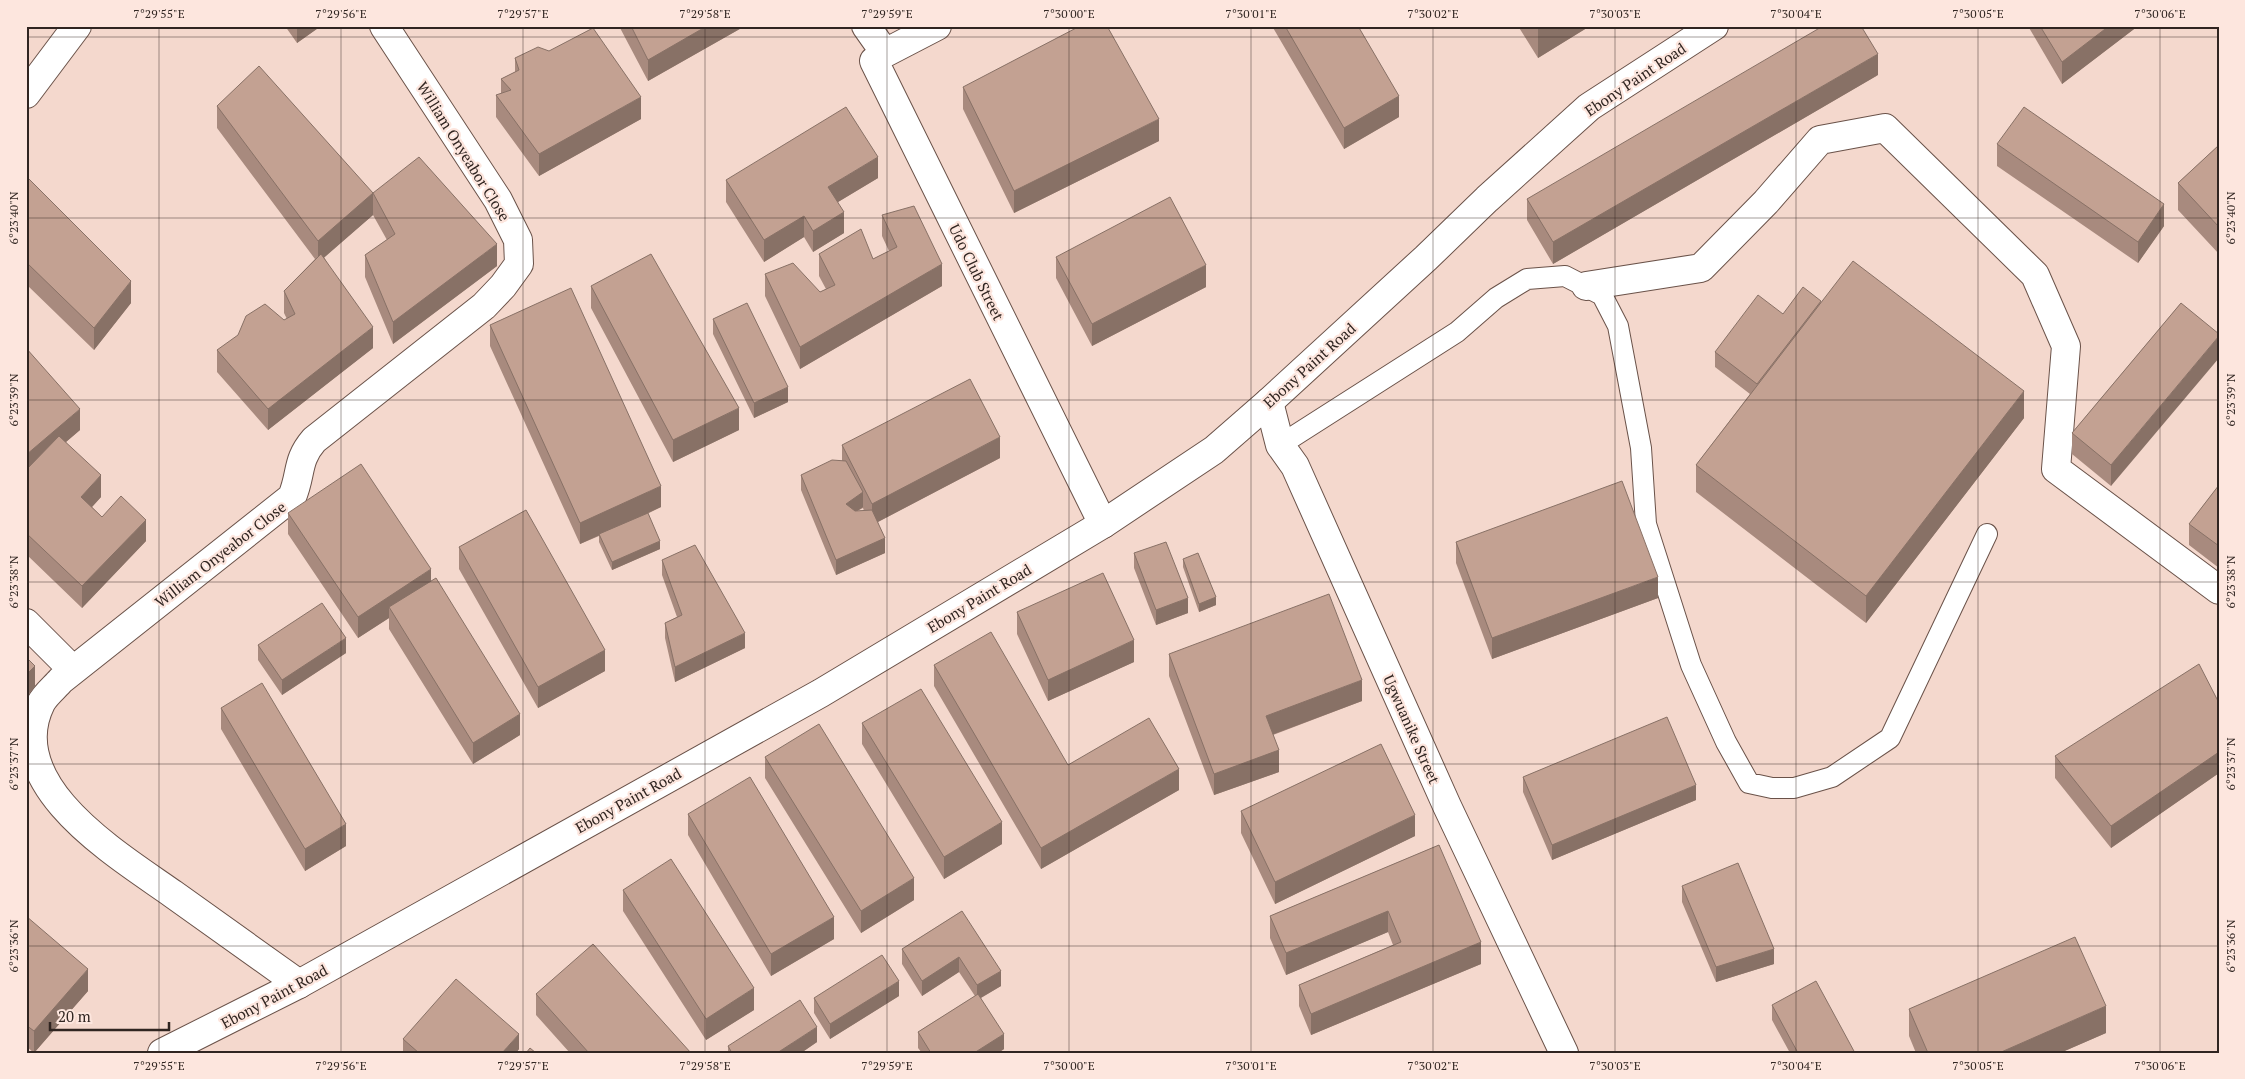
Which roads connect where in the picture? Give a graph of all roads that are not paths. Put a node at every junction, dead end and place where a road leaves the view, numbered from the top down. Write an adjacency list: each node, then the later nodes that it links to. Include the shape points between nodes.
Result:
1 (77, 26): 7 (street)
2 (384, 26): 15 (street, William Onyeabor Close, via 498,200 518,240 519,264 484,306 314,440 300,461 299,478 292,497 281,508)
3 (866, 26): 6 (street)
4 (937, 26): 6 (street)
5 (1714, 26): 9 (street, Ebony Paint Road, via 1590,107)
6 (885, 53): 11 (street, Udo Club Street, via 874,61)
7 (26, 94)
8 (1586, 286): 10 (lane, via 1565,276 1527,279 1496,298 1457,332); 12 (lane, via 1602,295 1618,326 1640,448 1646,524 1691,665 1726,742 1749,783 1794,788 1832,776 1890,738); 13 (street, via 1702,268 1820,140 1885,128 2036,275 2066,346 2056,469)
9 (1269, 402): 10 (street, Ugwuanike Street); 11 (street, Ebony Paint Road, via 1214,450)
10 (1280, 445): 18 (street, Ugwuanike Street, via 1295,466 1447,806)
11 (1103, 524): 16 (street, Ebony Paint Road, via 821,693)
12 (1987, 534)
13 (2219, 590)
14 (26, 623): 15 (street)
15 (73, 670): 16 (street, William Onyeabor Close, via 42,701 33,722 39,771 50,791 71,816 104,845)
16 (299, 984): 17 (street, Ebony Paint Road)
17 (162, 1053)
18 (1564, 1053)

